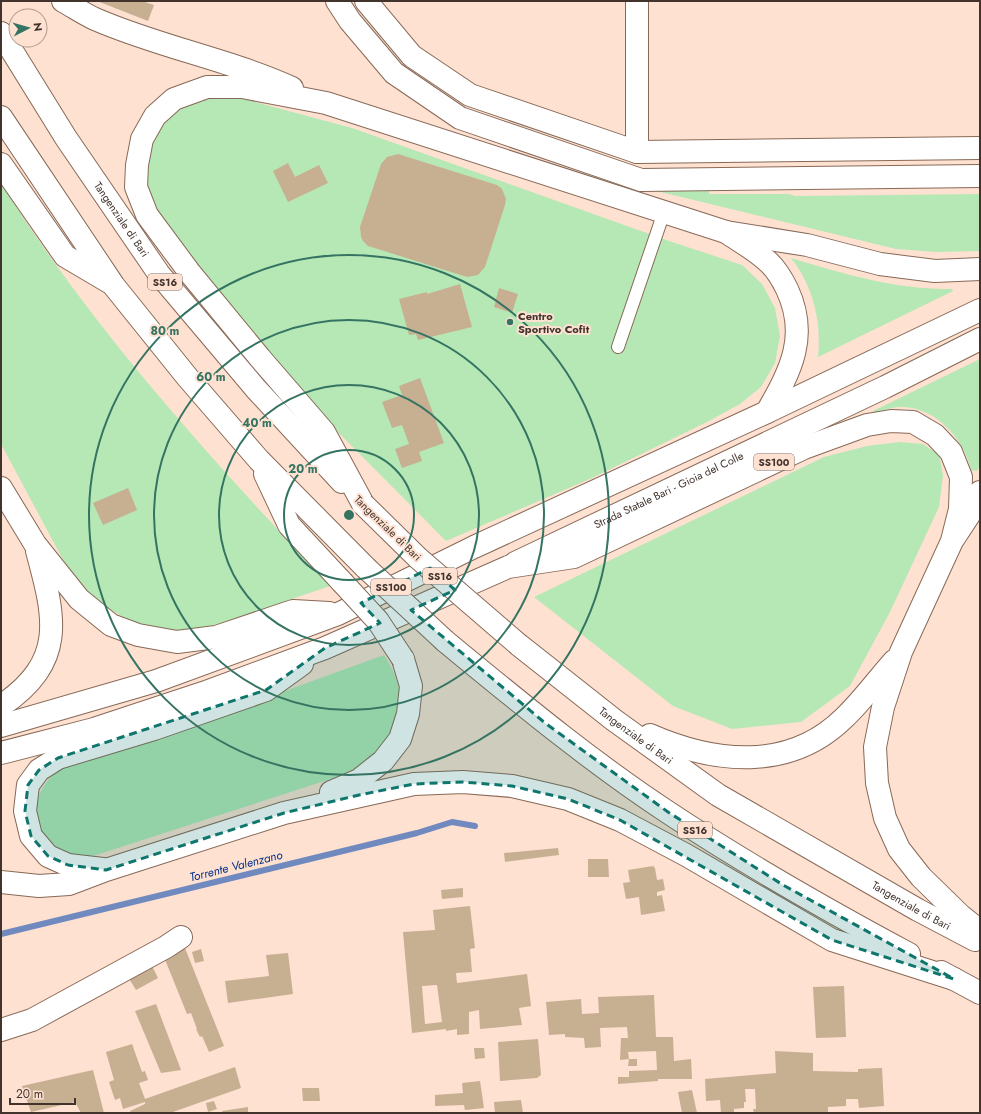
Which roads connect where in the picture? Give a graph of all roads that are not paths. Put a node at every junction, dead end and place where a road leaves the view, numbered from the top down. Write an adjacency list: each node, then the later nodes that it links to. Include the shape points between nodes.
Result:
1 (63, 1): 6 (main road, via 94,18 127,31 266,76)
2 (337, 1): 11 (main road, via 350,21 394,73 460,118 641,180)
3 (366, 1): 9 (main road, via 412,56 470,95)
4 (637, 1): 9 (main road)
5 (1, 33): 23 (main road, Tangenziale di Bari / SS16, via 66,138 159,274 256,389)
6 (326, 103): 12 (main road); 23 (main road, via 242,87 207,87 174,99 155,116 142,139 136,187 147,215 190,273 324,432)
7 (1, 117): 15 (main road, SS16)
8 (980, 148): 9 (main road)
9 (637, 152)
10 (1, 164): 15 (main road, via 65,256)
11 (980, 176)
12 (664, 212): 13 (main road); 18 (lane)
13 (726, 232): 14 (main road, via 807,245 880,264 935,271); 19 (main road, via 767,260 781,278 798,323 797,346 791,367)
14 (980, 270)
15 (114, 286): 20 (main road, SS16, via 188,378)
16 (980, 310): 19 (main road, SS100)
17 (980, 339): 26 (main road, Strada Statale Bari - Gioia del Colle / SS100)
18 (618, 347)
19 (767, 412): 27 (main road, SS100, via 545,514)
20 (259, 460): 34 (main road, bridge, via 289,525 378,621 403,659 411,686 408,714 400,739 383,762 359,780); 40 (main road, SS16, bridge, via 366,568 445,641 545,723 668,812 783,885)
21 (1, 488): 24 (main road)
22 (980, 492): 25 (main road, via 971,512)
23 (363, 504): 31 (main road, Tangenziale di Bari / SS16, bridge, via 418,558 519,645)
24 (35, 544): 27 (main road, via 79,599 111,625 138,635 177,642 216,637 293,611); 30 (main road, via 50,601 52,631 44,663 27,685)
25 (950, 544): 26 (main road, SS100, via 960,509 961,477 952,452 935,435 913,422 890,421 867,425 804,448 574,557); 29 (main road)
26 (508, 567): 28 (main road, SS100)
27 (338, 614): 32 (main road, SS100, via 156,681)
28 (325, 648): 33 (main road, SS100, via 203,693 102,726); 35 (main road, via 266,690 154,729 58,758 39,770 28,785 25,811 31,836 48,856 68,865)
29 (903, 648): 31 (main road, via 843,719 795,749 767,757 730,758 674,745); 37 (main road, via 882,707 875,747 877,782 885,818 899,849 921,877)
30 (1, 706)
31 (614, 720): 39 (main road, Tangenziale di Bari / SS16, via 718,794 918,910)
32 (1, 726)
33 (1, 753)
34 (284, 813): 35 (main road); 40 (main road, via 428,783 463,782 512,786 568,799 620,820 686,855 832,940)
35 (106, 870): 36 (main road, via 69,884 40,886)
36 (1, 882)
37 (980, 931)
38 (181, 937): 42 (main road, via 166,948 32,1020)
39 (980, 942)
40 (954, 979): 41 (main road, SS16)
41 (980, 993)
42 (1, 1030)

